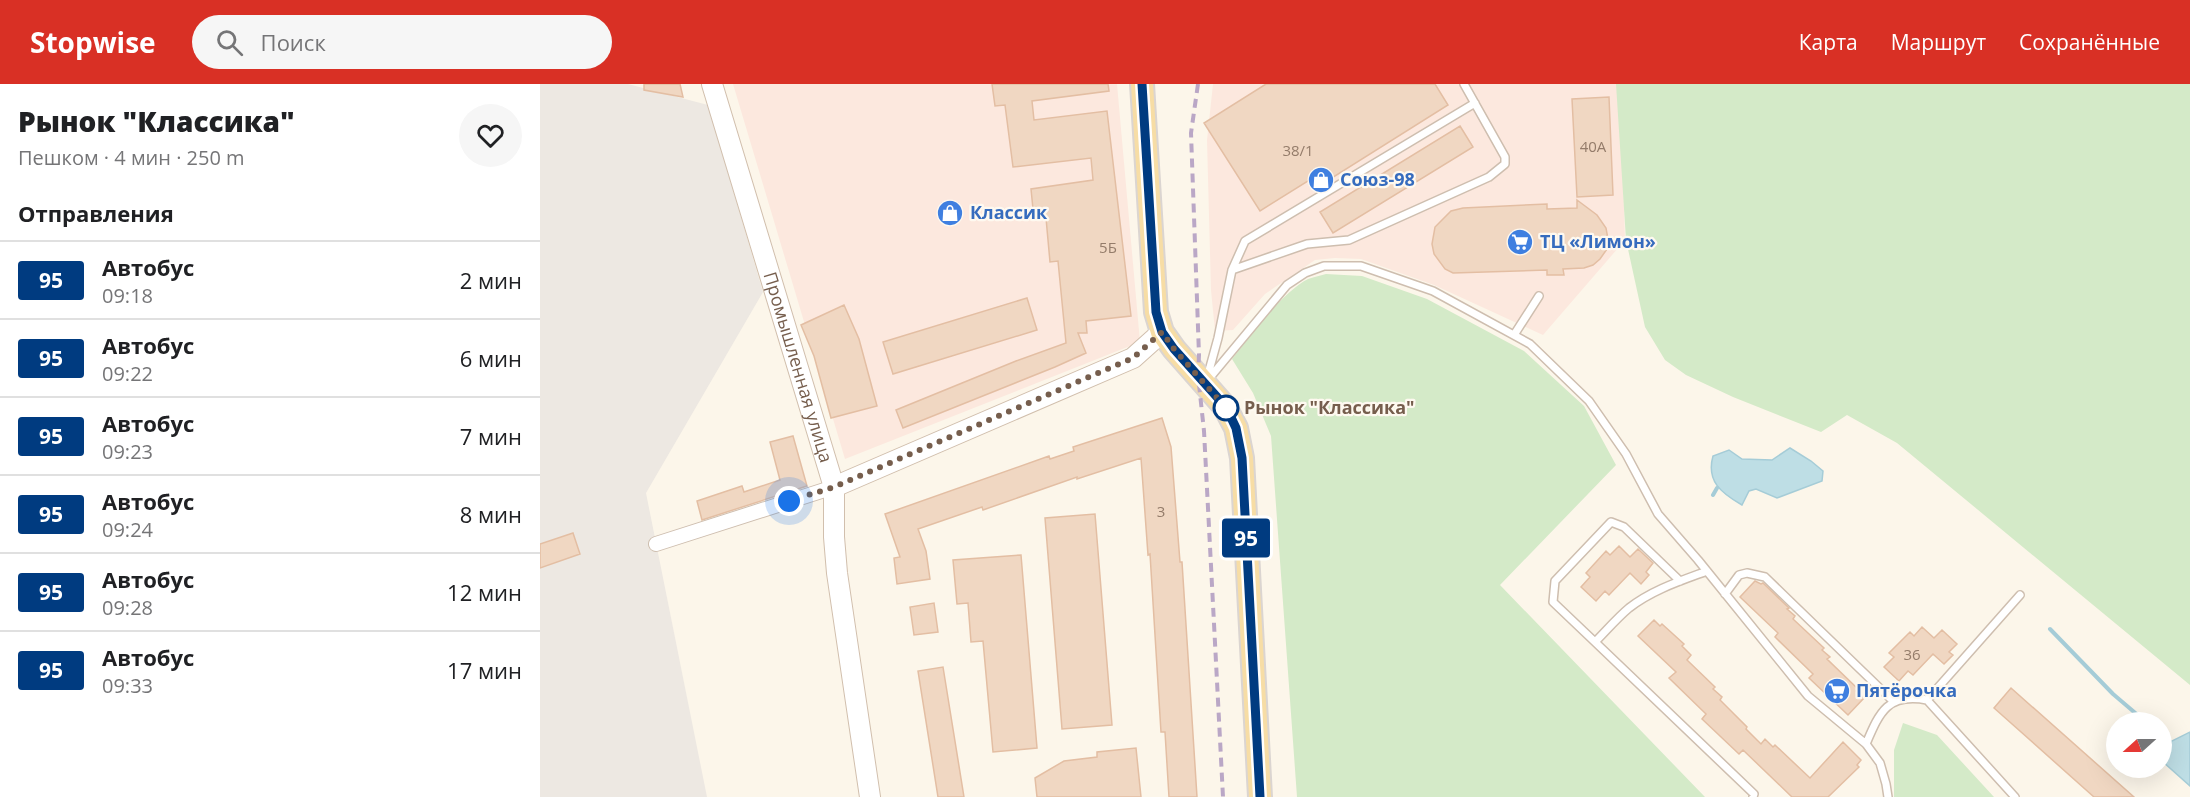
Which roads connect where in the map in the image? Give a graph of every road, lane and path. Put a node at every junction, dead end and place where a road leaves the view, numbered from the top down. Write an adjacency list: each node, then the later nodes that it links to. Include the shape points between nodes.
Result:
1 (712, 84): 10 (street, Промышленная улица)
2 (1142, 84): 7 (main road, via 1156,312)
3 (1464, 84): 4 (lane)
4 (1475, 103): 5 (lane, via 1245,241); 5 (lane, via 1505,157 1505,164 1489,177 1349,240 1307,244)
5 (1232, 270): 9 (lane, via 1218,338)
6 (1539, 296): 8 (lane)
7 (1162, 332): 9 (main road); 10 (street, via 1133,358)
8 (1514, 335): 9 (lane, via 1433,291 1361,266 1324,266 1287,285); 12 (lane, via 1530,344 1589,401 1626,454 1658,514)
9 (1202, 379): 21 (main road, via 1226,407 1236,428 1242,458)
10 (834, 487): 11 (street); 20 (street, Промышленная улица, via 837,573)
11 (656, 544)
12 (1707, 571): 13 (lane); 14 (lane)
13 (1680, 581): 16 (lane, via 1629,608); 16 (lane, via 1624,527 1611,522 1555,581 1553,602)
14 (1725, 594): 18 (lane, via 1739,575 1764,577); 19 (lane, via 1808,696)
15 (2020, 596): 17 (lane)
16 (1595, 642): 22 (lane)
17 (1927, 700): 18 (lane, via 1909,697); 24 (lane)
18 (1893, 701): 19 (lane, via 1875,723)
19 (1866, 744): 23 (lane, via 1880,763)
20 (870, 797)
21 (1260, 797)
22 (1753, 797)
23 (1888, 797)
24 (2015, 797)

